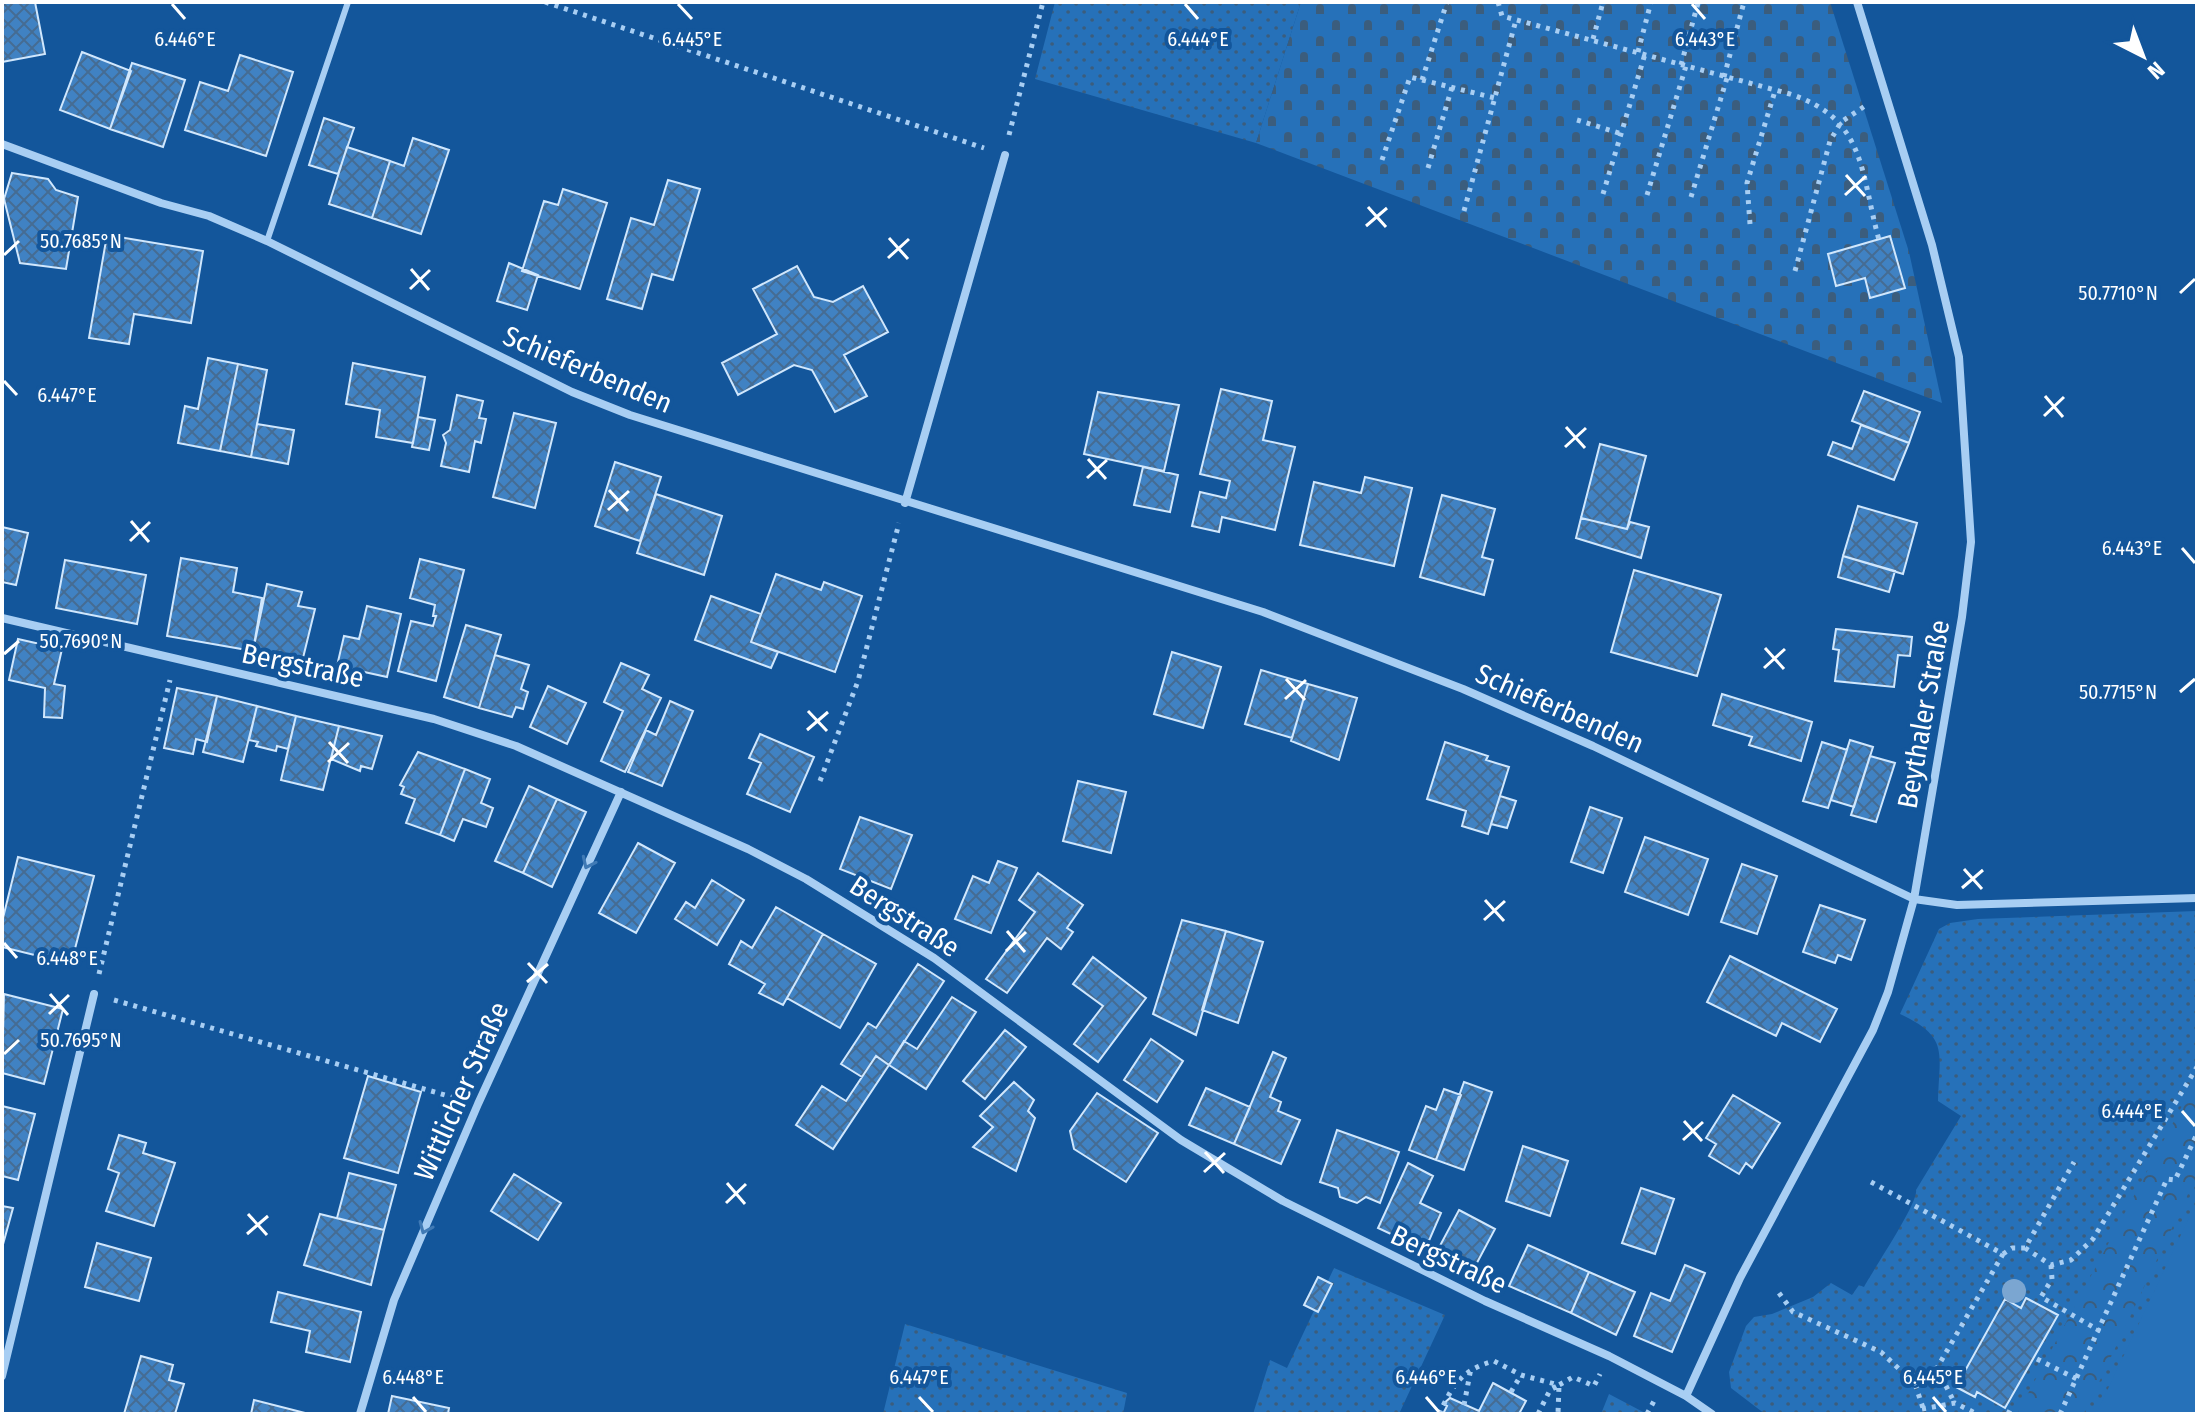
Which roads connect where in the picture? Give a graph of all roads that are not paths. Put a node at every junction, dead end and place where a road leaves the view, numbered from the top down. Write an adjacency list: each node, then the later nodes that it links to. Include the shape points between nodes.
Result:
1 (348, 2): 5 (lane)
2 (1857, 2): 10 (street, Beythaler Straße, via 1932,245 1959,357 1968,485 1971,542 1962,617)
3 (2, 144): 5 (street, Schieferbenden)
4 (1005, 155): 6 (street)
5 (267, 241): 6 (street, Schieferbenden, via 572,392)
6 (905, 503): 10 (street, Schieferbenden, via 1263,612 1463,689)
7 (2, 618): 8 (street, Bergstraße, via 398,708 505,741)
8 (621, 792): 13 (street, Bergstraße, via 748,849 934,958 1181,1140 1283,1201); 14 (street, Wittlicher Straße, one-way to 14, via 394,1300)
9 (2197, 898): 10 (street, Schieferbenden, via 1957,905)
10 (1914, 899): 13 (street, Beythaler Straße, via 1873,1030 1740,1278)
11 (94, 994): 12 (street)
12 (2, 1376)
13 (1686, 1396): 15 (street, Bergstraße)
14 (360, 1414)
15 (1712, 1414)

